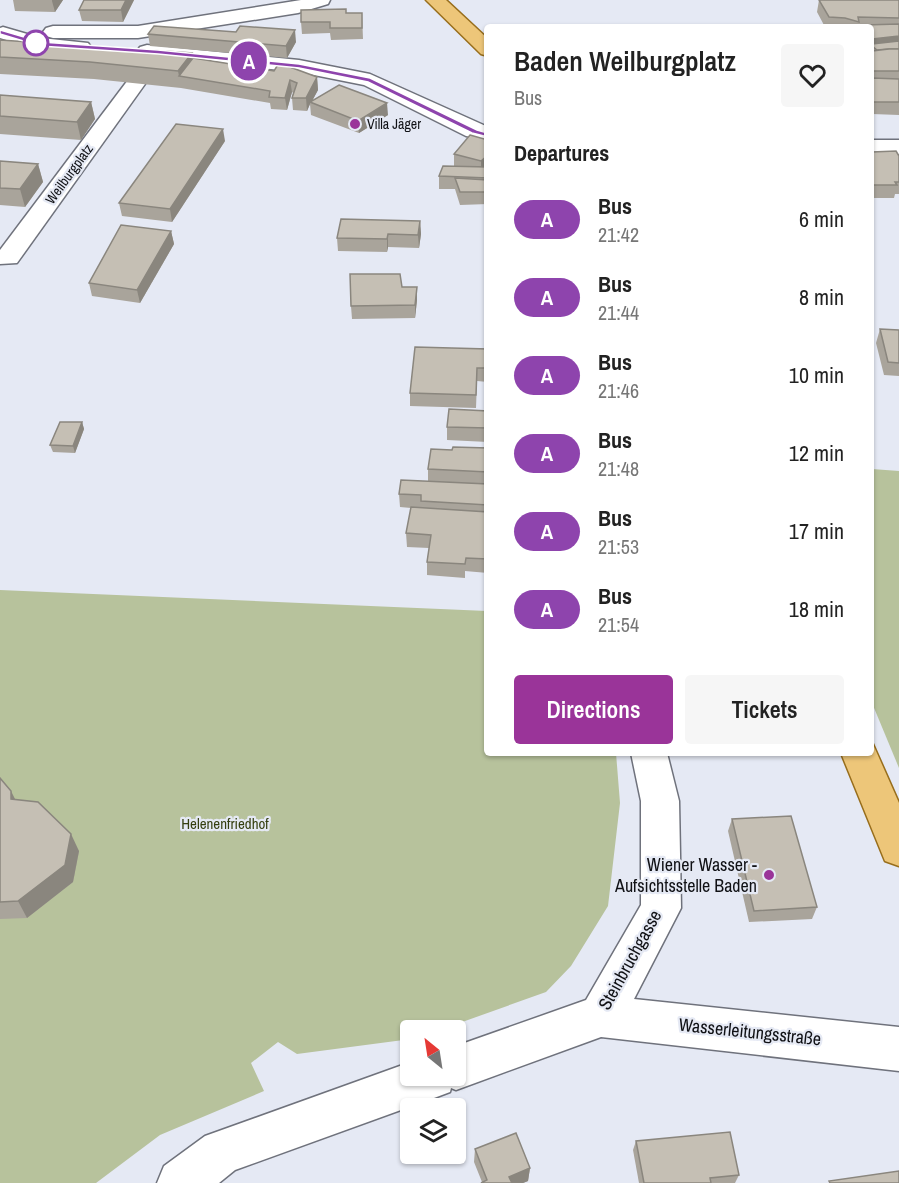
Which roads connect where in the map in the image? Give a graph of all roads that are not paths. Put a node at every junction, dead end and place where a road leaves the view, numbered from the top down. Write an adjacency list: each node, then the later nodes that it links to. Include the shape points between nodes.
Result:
1 (321, 0): 4 (street)
2 (435, 0): 6 (main road)
3 (203, 2): 4 (street)
4 (224, 19): 5 (street, via 138,32)
5 (2, 33): 7 (street)
6 (484, 46)
7 (147, 68): 8 (street, via 299,66 370,80); 11 (street, Weilburgplatz, via 56,176 8,258)
8 (484, 133)
9 (874, 147): 10 (street)
10 (899, 147)
11 (0, 257)
12 (650, 756): 15 (street, Steinbruchgasse, via 660,801 661,908)
13 (860, 756): 14 (main road)
14 (899, 849)
15 (601, 1016): 16 (street, Wasserleitungsstraße); 17 (street, Steinbruchgasse)
16 (899, 1048)
17 (466, 1064)
18 (406, 1086): 19 (street, via 221,1152)
19 (181, 1183)

